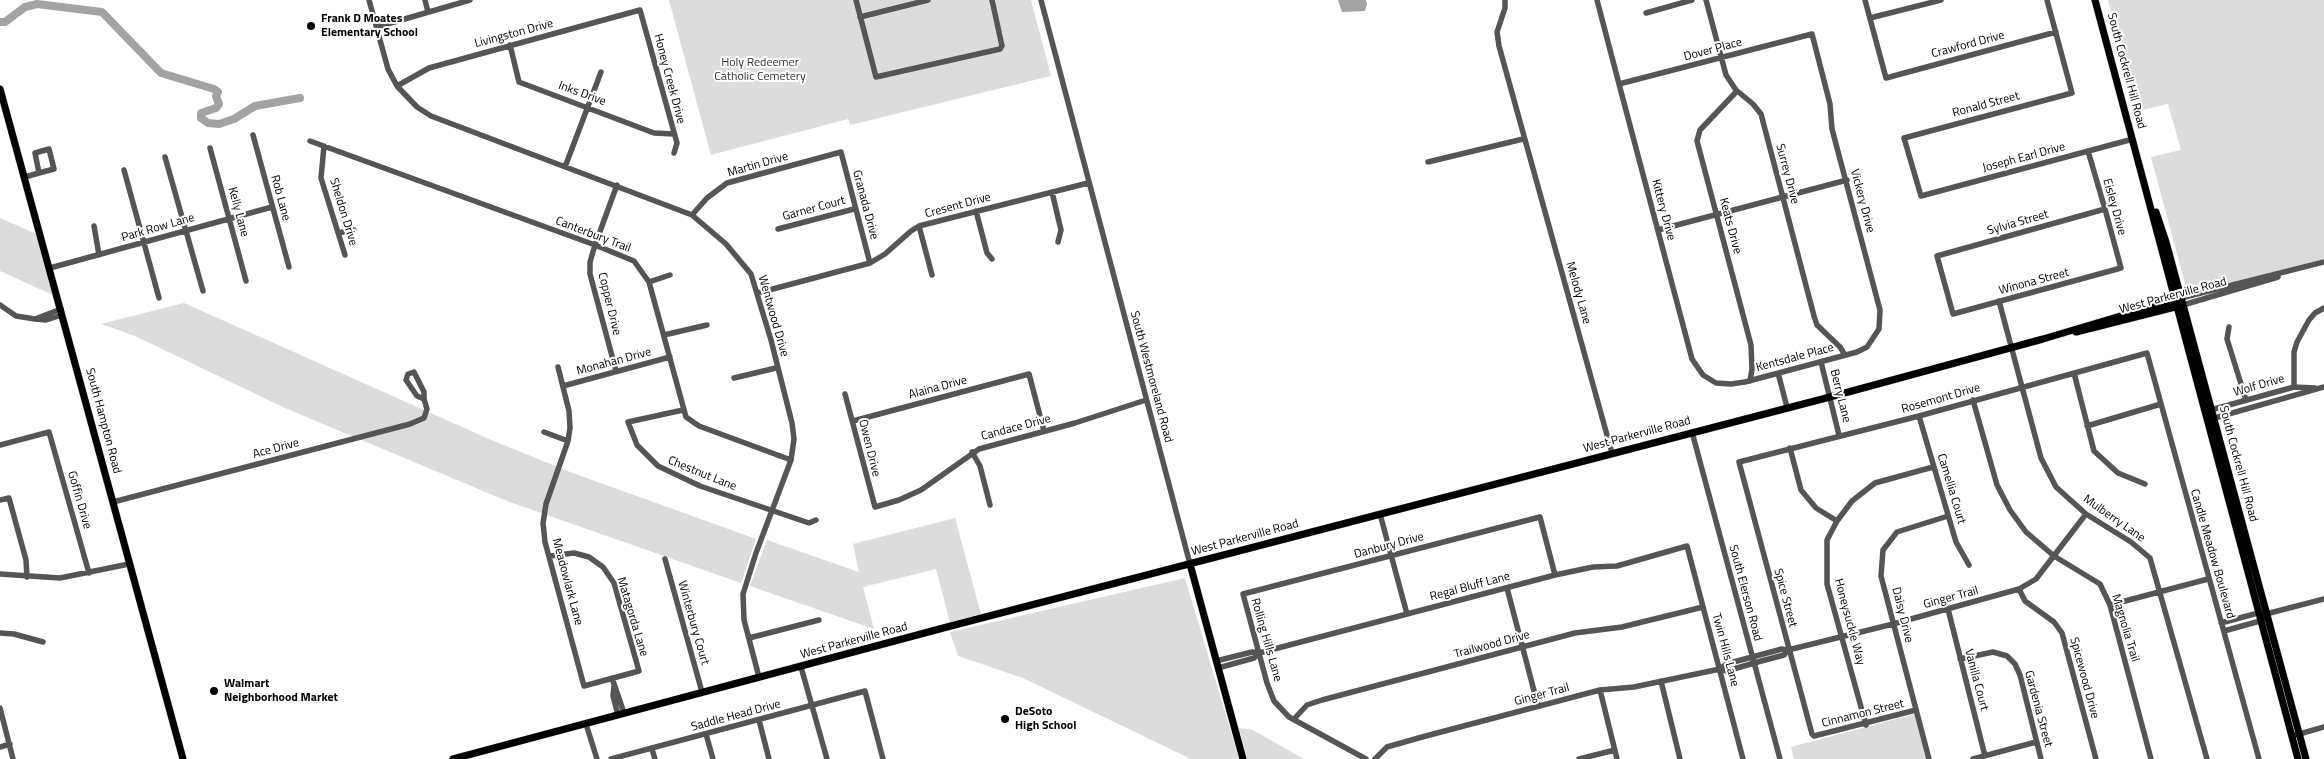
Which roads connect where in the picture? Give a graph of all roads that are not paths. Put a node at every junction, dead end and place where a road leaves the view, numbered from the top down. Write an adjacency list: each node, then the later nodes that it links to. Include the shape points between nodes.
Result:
1 (369, 0): 21 (street, Wentwood Drive)
2 (425, 0): 17 (street)
3 (470, 0): 17 (street)
4 (856, 0): 19 (street)
5 (928, 0): 19 (street)
6 (992, 0): 19 (street, via 1000,49 876,78 866,30)
7 (1040, 0): 49 (street, South Westmoreland Road)
8 (1505, 0): 34 (street, Melody Lane, via 1498,38)
9 (1597, 0): 27 (street, Kittery Drive)
10 (1692, 0): 18 (street)
11 (1706, 0): 25 (street, Surrey Drive)
12 (1864, 0): 20 (street)
13 (1941, 0): 20 (street)
14 (2047, 0): 22 (street)
15 (2095, 0): 35 (main road, South Cockrell Hill Road)
16 (640, 10): 24 (street, Livingston Drive); 32 (street, Honey Creek Drive)
17 (428, 12): 21 (street)
18 (1646, 13)
19 (860, 17)
20 (1870, 18): 22 (street, Crawford Drive, via 1886,78)
21 (377, 26): 28 (street, Wentwood Drive, via 388,69)
22 (2056, 32): 52 (street, Ronald Street, via 2072,93 1904,138)
23 (1812, 34): 25 (street, Dover Place); 48 (street, Vickery Drive, via 1830,104 1832,129)
24 (510, 45): 28 (street, Livingston Drive, via 429,68); 31 (street, Inks Drive, via 519,82)
25 (1721, 59): 27 (street, Dover Place); 30 (street, Surrey Drive, via 1730,83)
26 (601, 72): 31 (street)
27 (1620, 84): 65 (street, Kittery Drive)
28 (397, 86): 44 (street, Wentwood Drive, via 417,107 431,116)
29 (0, 89): 47 (main road, South Hampton Road)
30 (1737, 91): 53 (street, Surrey Drive, via 1761,114); 59 (street, Keats Drive, via 1697,136)
31 (588, 107): 32 (street, Inks Drive, via 654,133); 44 (street)
32 (674, 134): 41 (street, Honey Creek Drive, via 677,143)
33 (253, 135): 54 (street, Rob Lane)
34 (1523, 138): 43 (street); 133 (street, Melody Lane)
35 (2133, 139): 39 (street, Joseph Earl Drive); 87 (main road, South Cockrell Hill Road, via 2159,243)
36 (310, 141): 37 (street, Canterbury Trail)
37 (324, 146): 67 (street, Sheldon Drive, via 321,178); 70 (street, Canterbury Trail)
38 (210, 148): 60 (street, Kelly Lane)
39 (2088, 151): 52 (street, Joseph Earl Drive); 56 (street, Eisley Drive)
40 (841, 152): 55 (street, Granada Drive); 58 (street, Martin Drive, via 728,183)
41 (674, 153)
42 (165, 156): 66 (street)
43 (1428, 162)
44 (565, 167): 50 (street, Wentwood Drive)
45 (124, 170): 68 (street)
46 (39, 173): 47 (street)
47 (25, 177): 77 (main road, South Hampton Road)
48 (1847, 180): 53 (street); 97 (street, Vickery Drive, via 1881,318 1879,329 1867,347)
49 (1088, 183): 51 (street, Cresent Drive); 114 (street, South Westmoreland Road)
50 (617, 185): 58 (street, Wentwood Drive); 70 (street, Copper Drive)
51 (1052, 192): 57 (street, Cresent Drive); 69 (street, via 1061,230)
52 (1920, 196)
53 (1782, 198): 59 (street); 97 (street, Surrey Drive, via 1815,320)
54 (272, 207): 60 (street, Park Row Lane); 76 (street, Rob Lane)
55 (854, 209): 63 (street, Garner Court); 75 (street, Granada Drive)
56 (2105, 209): 78 (street, Eisley Drive); 91 (street, Sylvia Street, via 1937,256)
57 (976, 211): 62 (street, Cresent Drive); 73 (street, via 987,253)
58 (692, 215): 84 (street, Wentwood Drive, via 726,244 745,266)
59 (1716, 215): 65 (street); 106 (street, Keats Drive, via 1751,345)
60 (228, 219): 66 (street, Park Row Lane); 81 (street, Kelly Lane)
61 (94, 226): 71 (street)
62 (920, 226): 75 (street, Cresent Drive); 80 (street)
63 (778, 228)
64 (354, 230): 67 (street)
65 (1658, 230): 106 (street, Kittery Drive, via 1692,359 1703,375 1716,383)
66 (186, 231): 68 (street, Park Row Lane); 83 (street)
67 (338, 233): 72 (street, Sheldon Drive)
68 (143, 242): 71 (street, Park Row Lane); 85 (street)
69 (1058, 242)
70 (595, 245): 82 (street, Canterbury Trail, via 634,261); 102 (street, Copper Drive, via 590,274)
71 (99, 255): 77 (street, Park Row Lane)
72 (345, 255)
73 (992, 259)
74 (2324, 262): 87 (street, West Parkerville Road, via 2248,287)
75 (870, 263): 84 (street, Cresent Drive)
76 (289, 267)
77 (50, 268): 90 (main road, South Hampton Road)
78 (2121, 268): 86 (street, Winona Street)
79 (670, 275): 82 (street)
80 (932, 275)
81 (246, 281)
82 (650, 282): 94 (street, Canterbury Trail)
83 (203, 291)
84 (758, 293): 101 (street, Wentwood Drive)
85 (159, 298)
86 (2000, 301): 91 (street, Winona Street); 95 (street, Mulberry Lane)
87 (2179, 303): 95 (main road, West Parkerville Road, via 2121,322); 120 (main road, South Cockrell Hill Road)
88 (0, 305): 90 (street, via 16,316 35,319)
89 (2324, 308): 109 (street, via 2309,320 2297,342)
90 (62, 312): 139 (main road, South Hampton Road)
91 (1953, 314)
92 (707, 325): 94 (street)
93 (2230, 327): 116 (street, via 2228,339)
94 (664, 335): 98 (street, Canterbury Trail)
95 (2012, 347): 108 (street, Mulberry Lane); 112 (main road, West Parkerville Road)
96 (2147, 353): 104 (street, Rosemont Drive); 117 (street, Candle Meadow Boulevard)
97 (1845, 355): 99 (street, Kentsdale Place)
98 (670, 357): 102 (street, Monahan Drive); 119 (street, Canterbury Trail)
99 (1821, 362): 103 (street, Kentsdale Place); 112 (street, Berry Lane)
100 (558, 368): 107 (street, Meadowlark Lane)
101 (776, 368): 105 (street); 134 (street, Wentwood Drive, via 792,423)
102 (616, 371): 107 (street, Monahan Drive)
103 (1778, 373): 106 (street, Kentsdale Place); 118 (street)
104 (2074, 373): 108 (street, Rosemont Drive); 124 (street)
105 (734, 378)
106 (1750, 380)
107 (563, 386): 129 (street, Meadowlark Lane, via 569,411)
108 (2023, 386): 115 (street, Rosemont Drive); 144 (street, Mulberry Lane, via 2041,458 2056,487)
109 (2294, 386): 110 (street, Wolf Drive); 116 (street, Wolf Drive)
110 (2322, 388): 122 (street, Wolf Drive)
111 (845, 394): 123 (street, Owen Drive)
112 (1830, 396): 118 (main road, West Parkerville Road); 128 (street, Berry Lane)
113 (424, 399): 139 (street, Ace Drive, via 427,409 424,418 410,424)
114 (1146, 400): 125 (street, Candace Drive); 154 (street, South Westmoreland Road)
115 (1973, 400): 121 (street, Rosemont Drive); 151 (street, Magnolia Trail, via 1997,485 2026,532)
116 (2246, 400): 120 (street, Wolf Drive)
117 (2161, 404): 124 (street); 160 (street, Candle Meadow Boulevard)
118 (1787, 407): 127 (main road, West Parkerville Road)
119 (683, 410): 134 (street, via 686,417 699,426); 142 (street, Chestnut Lane, via 628,422 637,445 658,466 673,475)
120 (2208, 411): 122 (main road, South Cockrell Hill Road)
121 (1920, 416): 128 (street, Rosemont Drive); 136 (street, Camellia Court)
122 (2210, 419): 170 (main road, South Cockrell Hill Road)
123 (852, 421): 125 (street, Alaina Drive, via 1029,374); 141 (street, Owen Drive)
124 (2087, 426): 137 (street, via 2094,451 2118,474)
125 (1044, 431): 132 (street, Candace Drive)
126 (544, 432): 129 (street)
127 (1692, 432): 133 (main road, West Parkerville Road); 183 (street, South Elerson Road)
128 (1839, 435): 131 (street, Rosemont Drive)
129 (568, 441): 149 (street, Meadowlark Lane, via 546,504 543,523)
130 (0, 445): 156 (street, Goffin Drive, via 49,432)
131 (1790, 448): 135 (street, Rosemont Drive); 147 (street, via 1800,490 1816,508)
132 (972, 452): 140 (street, via 980,466); 141 (street, Candace Drive, via 921,490)
133 (1612, 453): 143 (main road, West Parkerville Road)
134 (791, 460): 142 (street, Wentwood Drive)
135 (1739, 462): 180 (street, Spice Street)
136 (1933, 467): 145 (street, Camellia Court); 147 (street, Honeysuckle Way, via 1875,483 1852,501)
137 (2145, 484)
138 (0, 500): 159 (street, via 9,498 26,560)
139 (113, 502): 153 (main road, South Hampton Road)
140 (990, 505)
141 (875, 507)
142 (773, 511): 146 (street, Chestnut Lane, via 809,523); 177 (street, Wentwood Drive, via 743,594 744,620)
143 (1380, 514): 150 (street); 154 (main road, West Parkerville Road)
144 (2086, 514): 151 (street, Ginger Trail); 163 (street, Mulberry Lane, via 2150,558)
145 (1948, 516): 155 (street, Camellia Court, via 1956,542); 173 (street, Daisy Drive, via 1897,532 1883,550 1881,576)
146 (816, 520)
147 (1837, 521): 176 (street, Honeysuckle Way, via 1826,540 1825,569)
148 (1687, 546): 158 (street, Regal Bluff Lane, via 1617,566); 167 (street, Twin Hills Lane)
149 (550, 556): 188 (street, Meadowlark Lane, via 584,686); 188 (street, Matagorda Lane, via 574,553 589,557 604,567 614,583 639,671)
150 (1391, 556): 158 (street, Danbury Drive, via 1540,517); 164 (street, Danbury Drive); 169 (street)
151 (2054, 556): 162 (street, Ginger Trail, via 2036,580); 166 (street, Magnolia Trail, via 2100,584)
152 (665, 559): 191 (street, Winterbury Court)
153 (129, 564): 156 (street); 212 (main road, South Hampton Road)
154 (1190, 564): 184 (main road, South Westmoreland Road); 185 (main road, West Parkerville Road)
155 (1969, 565)
156 (89, 573): 159 (street, via 60,578)
157 (0, 574): 159 (street)
158 (1555, 575): 161 (street, Regal Bluff Lane)
159 (27, 577)
160 (2208, 579): 163 (street); 172 (street, Candle Meadow Boulevard)
161 (1507, 588): 169 (street, Regal Bluff Lane); 179 (street)
162 (2019, 589): 168 (street, Ginger Trail); 232 (street, Spicewood Drive, via 2025,601 2054,622 2062,633)
163 (2160, 592): 166 (street); 234 (street, Mulberry Lane)
164 (1243, 594): 181 (street, Rolling Hills Lane)
165 (2324, 599): 170 (street)
166 (2110, 605): 233 (street, Magnolia Trail)
167 (1703, 607): 179 (street, Trailwood Drive); 186 (street, Twin Hills Lane)
168 (1948, 609): 173 (street, Ginger Trail); 182 (street, Vanilla Court)
169 (1407, 614): 181 (street, Regal Bluff Lane)
170 (2262, 616): 172 (street); 174 (street); 203 (main road, South Cockrell Hill Road)
171 (819, 620): 177 (street)
172 (2221, 623): 174 (street, Candle Meadow Boulevard)
173 (1893, 624): 176 (street, Ginger Trail); 195 (street, Daisy Drive)
174 (2224, 631): 235 (street, Candle Meadow Boulevard)
175 (0, 633): 178 (street)
176 (1842, 636): 180 (street, Ginger Trail); 200 (street, Honeysuckle Way)
177 (749, 638): 187 (street, Wentwood Drive)
178 (43, 642)
179 (1523, 647): 193 (street); 197 (street, Trailwood Drive, via 1322,700 1307,706)
180 (1788, 650): 183 (street, Ginger Trail, via 1784,655); 204 (street, Spice Street)
181 (1259, 653): 184 (street, Regal Bluff Lane, via 1254,658); 197 (street, Rolling Hills Lane, via 1274,701)
182 (1960, 659): 205 (street, Gardenia Street, via 1993,652 2007,656 2015,664); 210 (street, Vanilla Court)
183 (1753, 660): 186 (street, Ginger Trail, via 1727,671); 228 (street, South Elerson Road)
184 (1217, 665): 221 (main road, South Westmoreland Road)
185 (801, 667): 187 (main road, West Parkerville Road); 192 (street)
186 (1720, 669): 189 (street, Ginger Trail); 227 (street, Twin Hills Lane)
187 (759, 677): 191 (main road, West Parkerville Road)
188 (612, 678): 196 (street, via 613,696)
189 (1661, 681): 190 (street, Ginger Trail); 226 (street)
190 (1600, 690): 193 (street, Ginger Trail); 209 (street)
191 (702, 692): 196 (main road, West Parkerville Road)
192 (812, 705): 198 (street, Saddle Head Drive); 219 (street); 220 (street, Saddle Head Drive, via 865,691)
193 (1538, 706): 223 (street, Ginger Trail, via 1387,747)
194 (0, 708): 206 (street)
195 (1916, 710): 200 (street, Cinnamon Street); 229 (street, Daisy Drive)
196 (621, 714): 199 (main road, West Parkerville Road)
197 (1294, 719): 222 (street, Rolling Hills Lane)
198 (759, 720): 202 (street, Saddle Head Drive); 218 (street)
199 (586, 724): 213 (main road, West Parkerville Road); 214 (street)
200 (1866, 724): 204 (street, Cinnamon Street)
201 (2324, 727): 203 (street)
202 (706, 734): 208 (street, Saddle Head Drive); 217 (street)
203 (2295, 735): 236 (main road, South Cockrell Hill Road); 237 (main road, South Cockrell Hill Road)
204 (1814, 736)
205 (2036, 742): 210 (street); 231 (street, Gardenia Street)
206 (10, 744): 207 (street); 211 (street)
207 (0, 747)
208 (652, 748): 215 (street, Saddle Head Drive); 216 (street)
209 (1615, 750): 224 (street); 225 (street)
210 (1985, 756): 230 (street)
211 (13, 759)
212 (183, 759)
213 (453, 759)
214 (597, 759)
215 (611, 759)
216 (655, 759)
217 (712, 759)
218 (769, 759)
219 (827, 759)
220 (883, 759)
221 (1243, 759)
222 (1366, 759)
223 (1375, 759)
224 (1578, 759)
225 (1617, 759)
226 (1680, 759)
227 (1743, 759)
228 (1780, 759)
229 (1929, 759)
230 (1973, 759)
231 (2041, 759)
232 (2096, 759)
233 (2151, 759)
234 (2207, 759)
235 (2259, 759)
236 (2298, 759)
237 (2306, 759)

